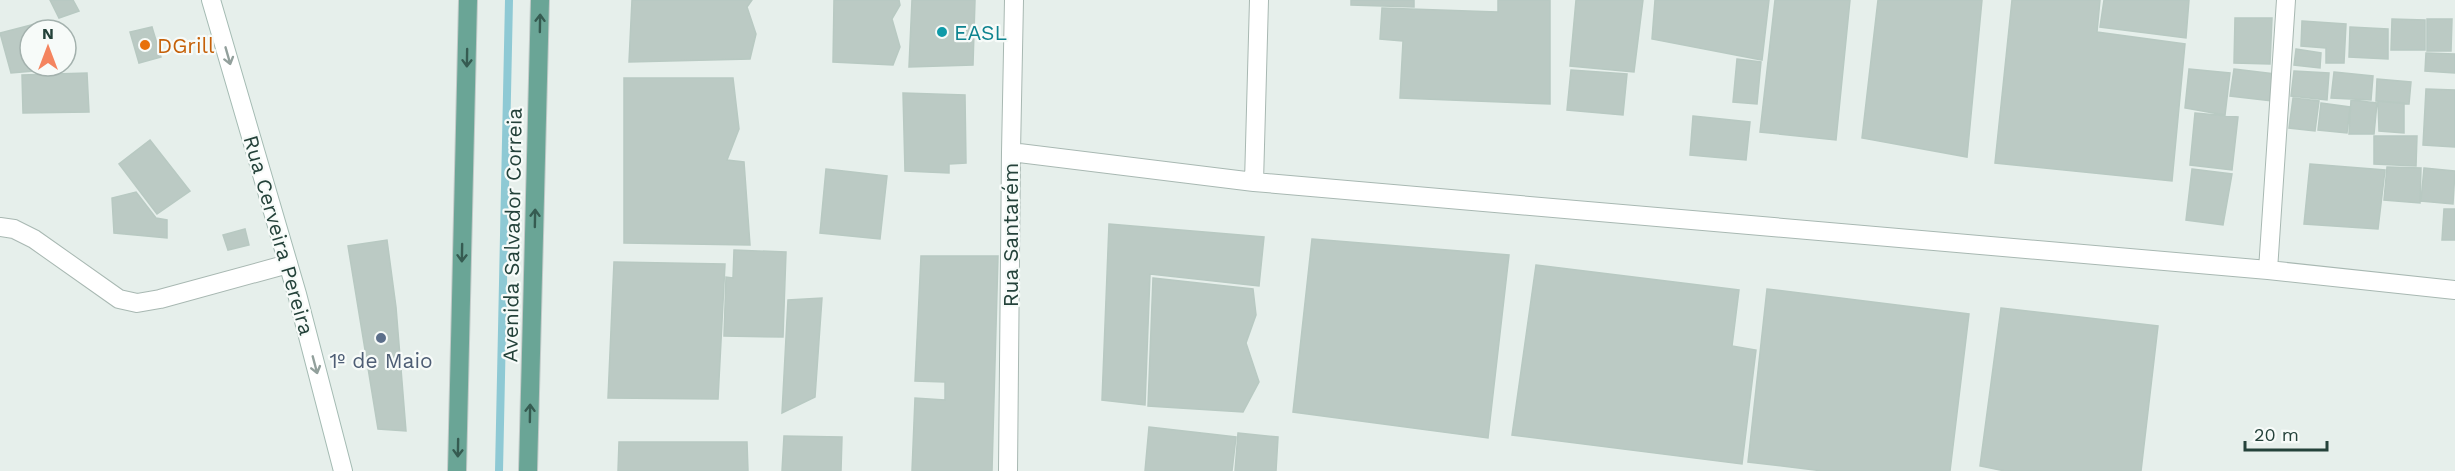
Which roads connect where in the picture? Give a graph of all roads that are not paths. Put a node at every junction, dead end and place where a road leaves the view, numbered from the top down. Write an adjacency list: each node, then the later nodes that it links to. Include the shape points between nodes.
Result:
1 (211, 0): 10 (street, Rua Cerveira Pereira, one-way to 10)
2 (468, 0): 14 (main road, one-way to 14)
3 (540, 0): 15 (main road, Avenida Salvador Correia, one-way to 3)
4 (1014, 0): 7 (street, Rua Santarém)
5 (1259, 0): 8 (street)
6 (2286, 0): 11 (street)
7 (1011, 152): 8 (street); 16 (street, Rua Santarém)
8 (1254, 182): 11 (street)
9 (0, 227): 10 (street, via 34,239 118,299 137,303)
10 (288, 264): 13 (street, Rua Cerveira Pereira, one-way to 13)
11 (2268, 270): 12 (street)
12 (2455, 290)
13 (343, 471)
14 (457, 471)
15 (528, 471)
16 (1008, 471)

